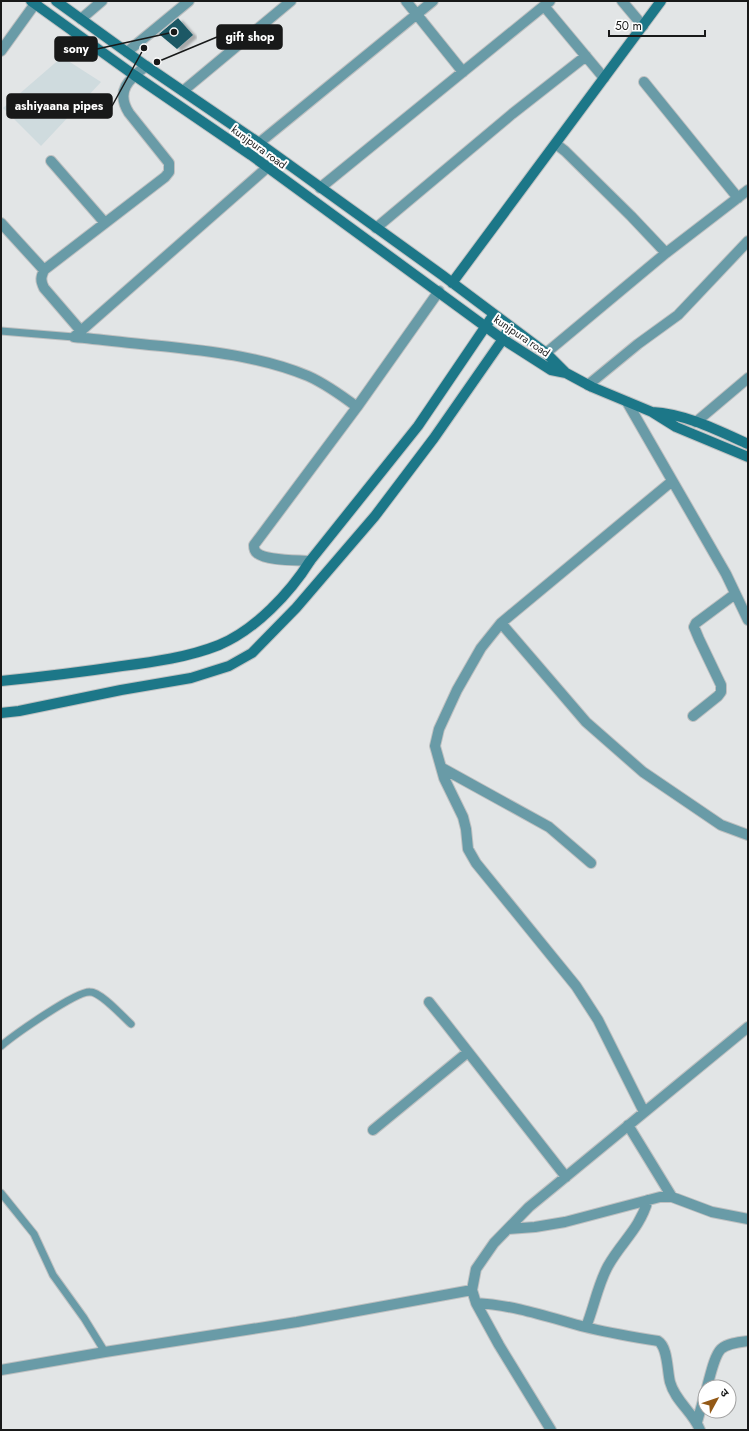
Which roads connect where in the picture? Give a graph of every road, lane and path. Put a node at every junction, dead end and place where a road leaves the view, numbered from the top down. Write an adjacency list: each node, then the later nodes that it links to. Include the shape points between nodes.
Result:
1 (56, 1): 12 (street, kunjpura road)
2 (102, 1): 12 (street)
3 (188, 1): 15 (street)
4 (292, 1): 22 (street)
5 (406, 1): 11 (street)
6 (433, 1): 11 (street)
7 (622, 1): 13 (street)
8 (661, 1): 13 (street)
9 (35, 2): 14 (street); 19 (street, kunjpura road)
10 (547, 3): 16 (street); 18 (street)
11 (417, 14): 18 (street); 23 (street)
12 (81, 19): 15 (street, kunjpura road)
13 (643, 26): 20 (street)
14 (1, 51)
15 (127, 52): 17 (street, kunjpura road)
16 (586, 56): 20 (street); 33 (street, via 512,114)
17 (146, 66): 19 (street); 22 (street, kunjpura road)
18 (463, 72): 28 (street)
19 (134, 75): 27 (street, kunjpura road); 32 (street, via 123,89 124,105 165,157 169,163 169,172)
20 (604, 78): 24 (street)
21 (644, 82): 30 (street)
22 (183, 92): 23 (street, kunjpura road)
23 (259, 143): 25 (street, kunjpura road)
24 (556, 144): 35 (street); 37 (street)
25 (278, 158): 27 (street); 28 (street, kunjpura road)
26 (51, 161): 32 (street)
27 (267, 167): 38 (street, kunjpura road); 43 (street)
28 (320, 188): 33 (street, kunjpura road)
29 (748, 190): 30 (street)
30 (738, 198): 35 (street)
31 (1, 223): 36 (street)
32 (105, 223): 36 (street)
33 (376, 228): 37 (street, kunjpura road)
34 (748, 241): 48 (street, via 678,315)
35 (666, 253): 45 (street)
36 (44, 270): 43 (street, via 41,277 44,288)
37 (452, 283): 39 (street, kunjpura road)
38 (439, 291): 40 (street, kunjpura road); 50 (street)
39 (494, 314): 40 (street); 41 (street, kunjpura road)
40 (486, 326): 44 (street, kunjpura road); 56 (street, via 418,426)
41 (510, 326): 44 (street); 45 (street, kunjpura road)
42 (1, 331): 43 (lane)
43 (77, 334): 50 (street, via 239,356 280,366 308,376 332,389)
44 (503, 339): 46 (street, kunjpura road, via 551,370); 61 (street, via 434,438 375,516 296,608 252,653 229,666 191,678)
45 (546, 353): 46 (street, kunjpura road)
46 (566, 373): 48 (street)
47 (748, 378): 52 (street)
48 (588, 385): 49 (street)
49 (627, 402): 51 (street); 55 (street)
50 (356, 407): 56 (street, via 254,545 258,554 267,558)
51 (652, 412): 52 (street, via 669,413); 54 (street, via 676,427)
52 (696, 422): 53 (street)
53 (748, 444)
54 (748, 457)
55 (671, 482): 57 (street, via 726,574); 59 (street)
56 (310, 561): 60 (street, via 270,610 243,631 220,644 186,655 147,663)
57 (735, 594): 58 (street); 62 (street, via 694,627 721,685 721,692)
58 (748, 620)
59 (501, 623): 63 (street, via 481,648 439,729 435,746); 64 (street, via 586,722 643,772 721,825)
60 (1, 681)
61 (1, 713)
62 (693, 716)
63 (442, 768): 65 (street, via 549,827); 71 (street, via 465,824 470,853 588,1003)
64 (748, 835)
65 (591, 863)
66 (429, 1002): 70 (street)
67 (131, 1024): 69 (lane, via 99,995 91,992 82,993 18,1032)
68 (748, 1027): 71 (street)
69 (1, 1046)
70 (468, 1052): 73 (street); 74 (street)
71 (644, 1112): 72 (street)
72 (628, 1125): 74 (street); 76 (street)
73 (373, 1130)
74 (566, 1177): 79 (street, via 529,1207)
75 (1, 1193): 84 (lane, via 34,1234 53,1275)
76 (672, 1197): 77 (street); 78 (street, via 712,1212)
77 (648, 1200): 79 (street, via 565,1222); 82 (street, via 637,1226 616,1254 601,1281)
78 (748, 1219)
79 (508, 1229): 80 (street, via 494,1243 476,1270)
80 (472, 1290): 81 (street); 84 (street, via 297,1322)
81 (476, 1303): 82 (street, via 525,1310); 88 (street)
82 (586, 1327): 87 (street, via 661,1343 665,1350 670,1383)
83 (748, 1341): 86 (street, via 729,1344 721,1349)
84 (105, 1352): 85 (street)
85 (1, 1370)
86 (709, 1379)
87 (698, 1426)
88 (550, 1430)

